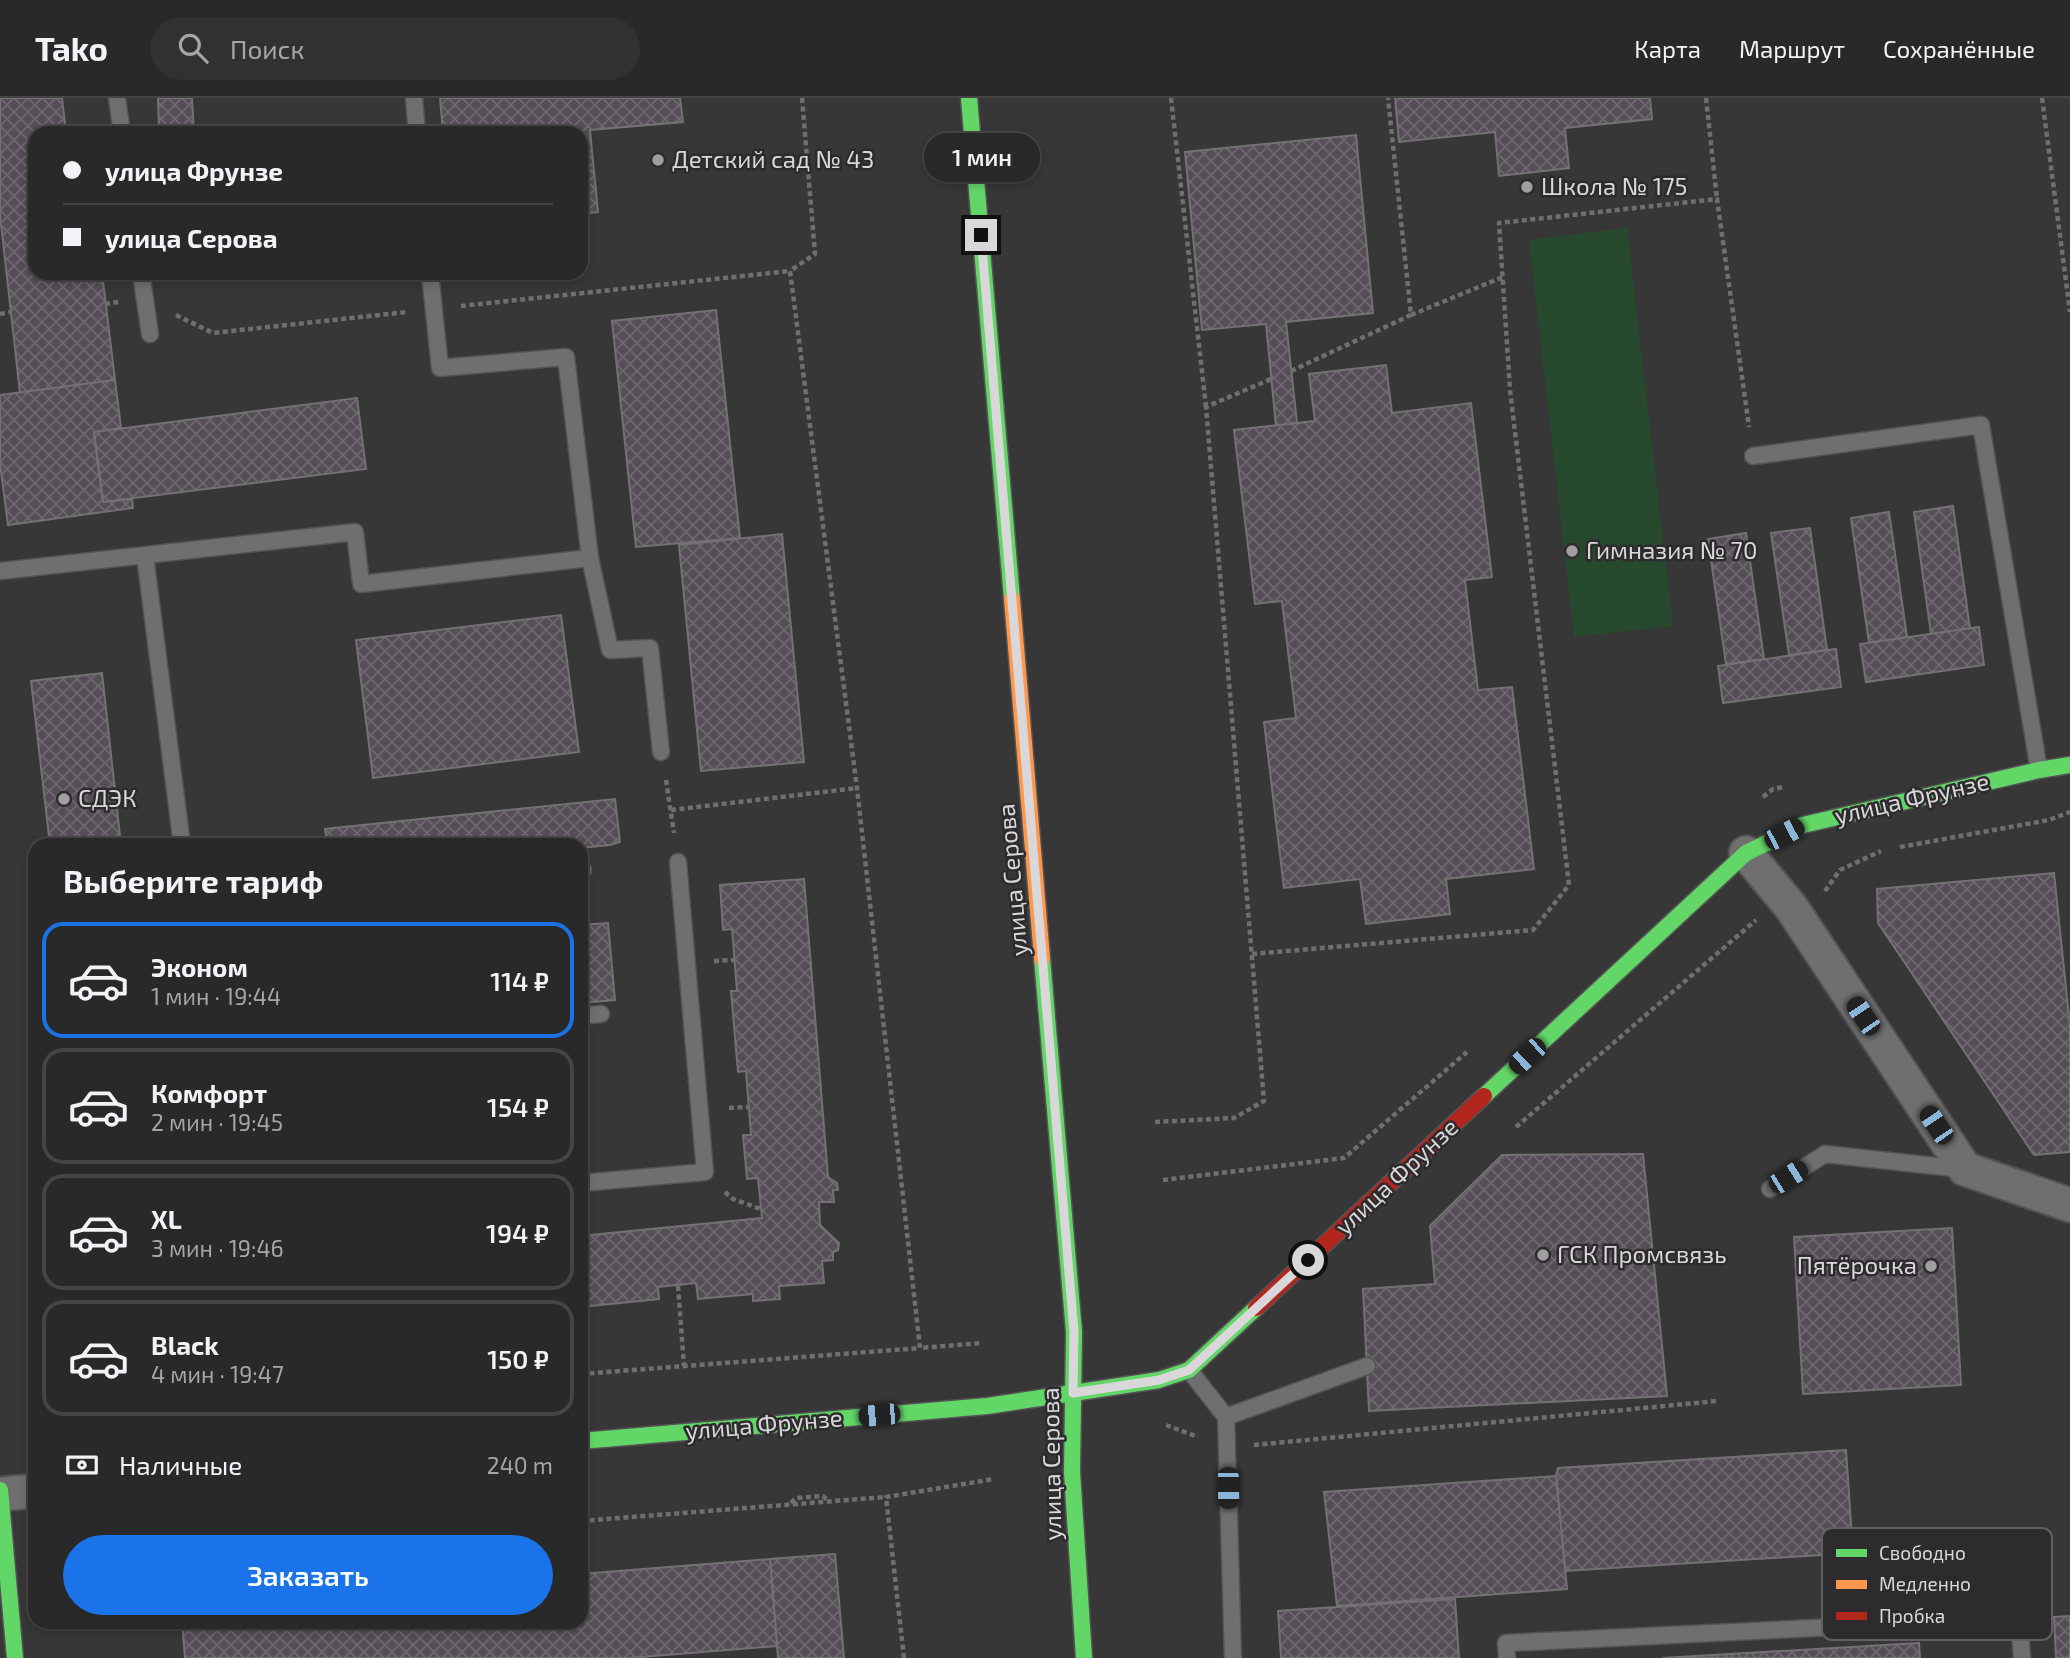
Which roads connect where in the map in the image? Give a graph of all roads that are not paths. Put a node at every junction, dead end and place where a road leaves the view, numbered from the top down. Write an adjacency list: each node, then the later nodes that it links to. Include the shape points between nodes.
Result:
1 (117, 98): 4 (lane)
2 (414, 98): 5 (lane)
3 (969, 98): 27 (street, улица Серова, via 1073,1318)
4 (121, 126)
5 (416, 126)
6 (142, 280): 8 (lane)
7 (431, 280): 11 (lane, via 440,368 566,357)
8 (149, 334)
9 (1753, 456): 15 (lane, via 1981,425)
10 (145, 556): 11 (lane, via 355,532 361,584); 12 (lane); 16 (lane)
11 (590, 558): 13 (lane, via 610,650 650,648)
12 (0, 571)
13 (661, 752)
14 (2070, 765): 15 (street, улица Фрунзе)
15 (2039, 770): 17 (street, улица Фрунзе, via 1803,825)
16 (181, 838)
17 (1746, 853): 21 (street, via 1791,907); 26 (street, улица Фрунзе)
18 (678, 862): 22 (lane, via 705,1172)
19 (601, 1014): 20 (lane)
20 (588, 1015)
21 (1965, 1169): 23 (lane, via 1825,1154); 24 (street)
22 (588, 1182)
23 (1770, 1189)
24 (2070, 1205)
25 (1367, 1366): 28 (lane)
26 (1189, 1370): 27 (street, улица Фрунзе, via 1159,1380); 28 (lane)
27 (1073, 1393): 29 (street, улица Фрунзе, via 988,1406); 35 (street, улица Серова, via 1072,1472)
28 (1226, 1417): 36 (lane)
29 (588, 1440)
30 (28, 1491): 31 (street)
31 (0, 1493): 34 (street)
32 (1822, 1628): 37 (lane, via 1506,1643)
33 (2021, 1640): 38 (lane)
34 (15, 1658)
35 (1084, 1658)
36 (1233, 1658)
37 (1507, 1658)
38 (2022, 1658)

